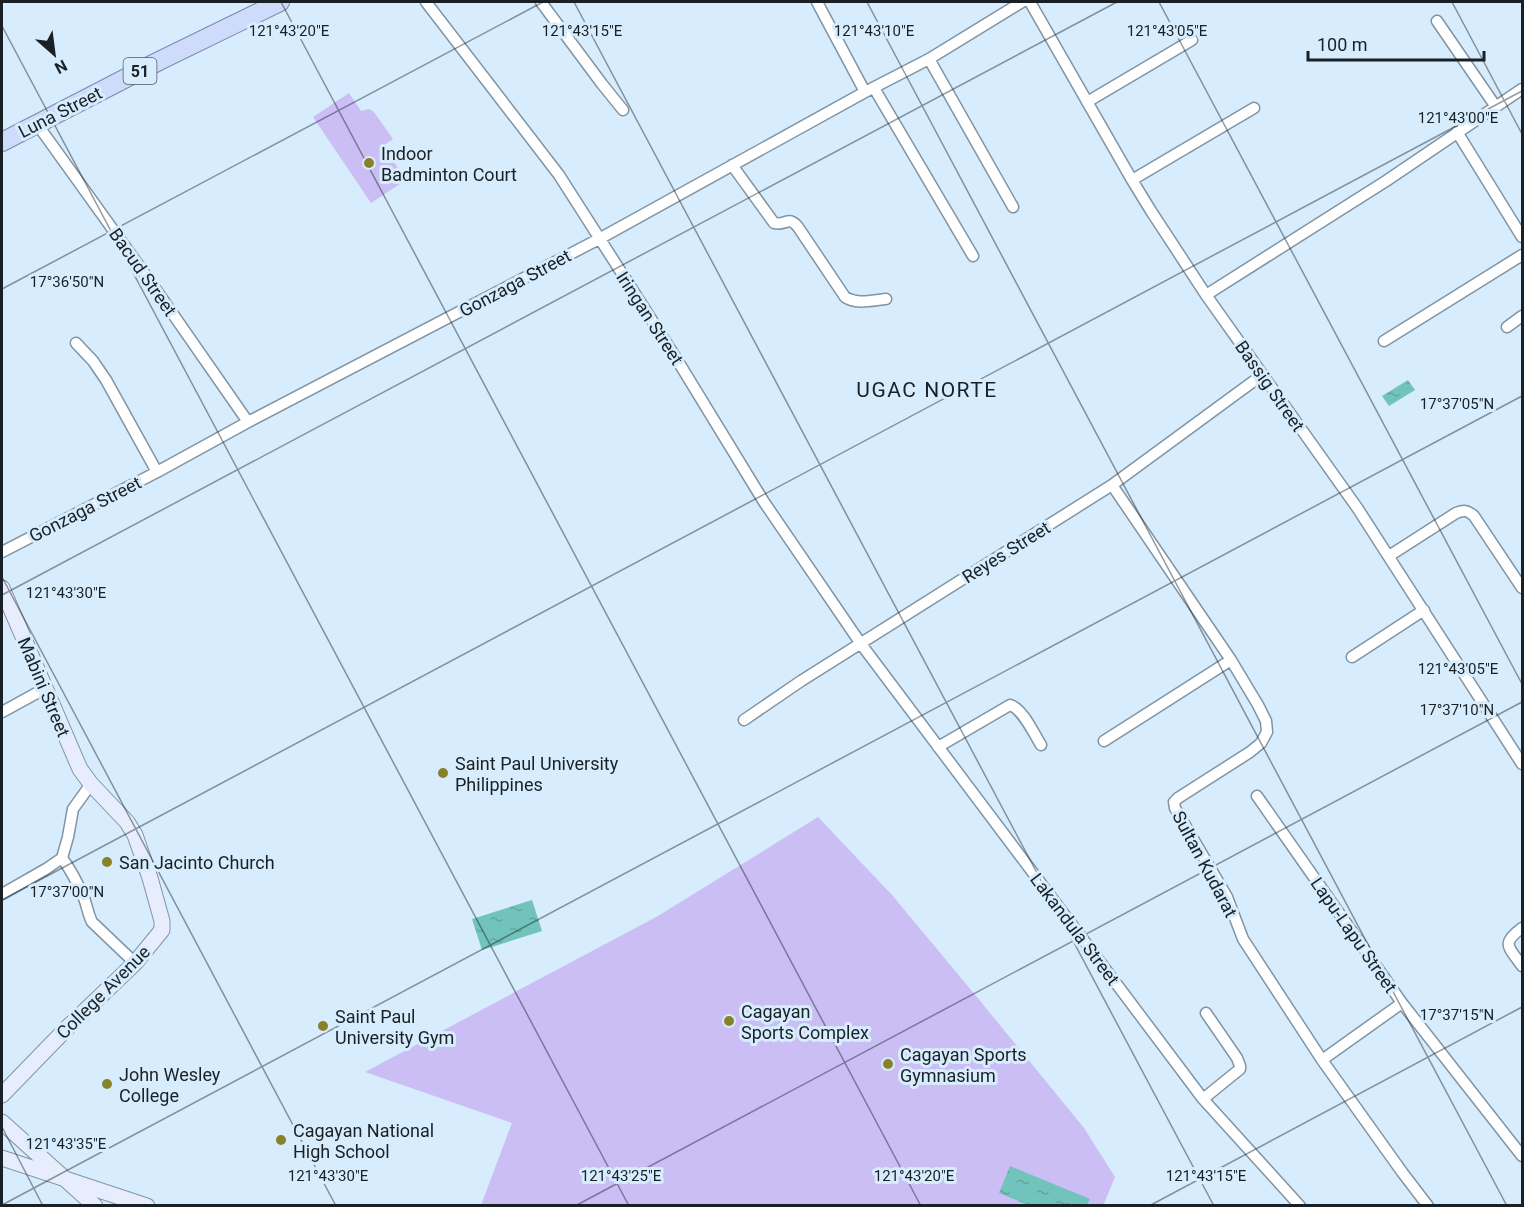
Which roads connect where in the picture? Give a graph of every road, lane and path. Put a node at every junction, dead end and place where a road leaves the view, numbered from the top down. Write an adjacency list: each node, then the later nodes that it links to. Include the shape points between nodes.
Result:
1 (280, 2): 16 (main road, Luna Street / 51)
2 (426, 2): 23 (street, Iringan Street, via 559,175)
3 (541, 2): 15 (street)
4 (817, 2): 10 (street)
5 (1022, 2): 9 (street, Gonzaga Street)
6 (1030, 2): 12 (street, Bassig Street)
7 (1437, 21): 14 (street)
8 (1192, 40): 12 (street)
9 (929, 59): 10 (street, Gonzaga Street); 21 (street)
10 (870, 90): 19 (street, Gonzaga Street); 25 (street)
11 (1521, 95): 14 (street)
12 (1087, 102): 20 (street, Bassig Street)
13 (1254, 108): 20 (street)
14 (1496, 108): 17 (street)
15 (623, 110)
16 (37, 124): 18 (main road, Luna Street / 51); 33 (street, Bacud Street)
17 (1457, 132): 22 (street); 26 (street)
18 (2, 142)
19 (732, 165): 23 (street, Gonzaga Street); 27 (street, via 774,223 794,221 845,297 857,302)
20 (1132, 180): 26 (street, Bassig Street)
21 (1013, 207)
22 (1522, 237)
23 (599, 239): 33 (street, Gonzaga Street); 41 (street, Iringan Street, via 764,502)
24 (1522, 255): 30 (street)
25 (973, 256)
26 (1206, 295): 32 (street, Bassig Street)
27 (886, 299)
28 (1522, 316): 29 (street)
29 (1507, 327)
30 (1384, 341)
31 (76, 343): 34 (street, via 106,380)
32 (1262, 375): 35 (street, Reyes Street); 37 (street, Bassig Street)
33 (248, 422): 34 (street, Gonzaga Street)
34 (156, 472): 36 (street, Gonzaga Street)
35 (1112, 485): 41 (street, Reyes Street); 43 (street, Sultan Kudarat)
36 (2, 552)
37 (1389, 556): 39 (street, via 1456,513 1469,511); 40 (street, Bassig Street)
38 (2, 588): 44 (main road, Mabini Street)
39 (1522, 588)
40 (1424, 610): 42 (street); 50 (street, Bassig Street)
41 (861, 644): 46 (street, Reyes Street); 49 (street, Lakandula Street)
42 (1352, 657)
43 (1231, 660): 47 (street); 61 (street, Sultan Kudarat, via 1266,721 1267,732 1250,753 1178,798 1174,808 1227,897 1243,939)
44 (44, 689): 45 (street); 51 (main road, Mabini Street, via 74,758)
45 (2, 712)
46 (744, 720)
47 (1104, 741)
48 (1041, 745): 49 (street, via 1020,712 1010,705)
49 (938, 747): 63 (street, Lakandula Street)
50 (1522, 764)
51 (91, 784): 53 (street, via 73,809); 57 (main road, College Avenue, via 135,835 162,921 162,930)
52 (1257, 796): 59 (street, Lapu-Lapu Street)
53 (62, 858): 55 (street); 57 (street, via 92,922)
54 (2, 880): 55 (street)
55 (4, 893)
56 (1522, 928): 58 (street, via 1509,941 1510,950)
57 (135, 963): 62 (main road, College Avenue)
58 (1522, 966)
59 (1402, 1004): 61 (street); 65 (street, Lapu-Lapu Street)
60 (1206, 1013): 63 (street, via 1237,1058 1240,1069)
61 (1322, 1060): 71 (street, Sultan Kudarat)
62 (2, 1095)
63 (1203, 1099): 70 (street, Lakandula Street)
64 (2, 1122): 67 (main road)
65 (1522, 1156)
66 (2, 1158): 67 (main road)
67 (67, 1180): 68 (main road); 69 (main road)
68 (95, 1206)
69 (147, 1206)
70 (1300, 1206)
71 (1428, 1206)

